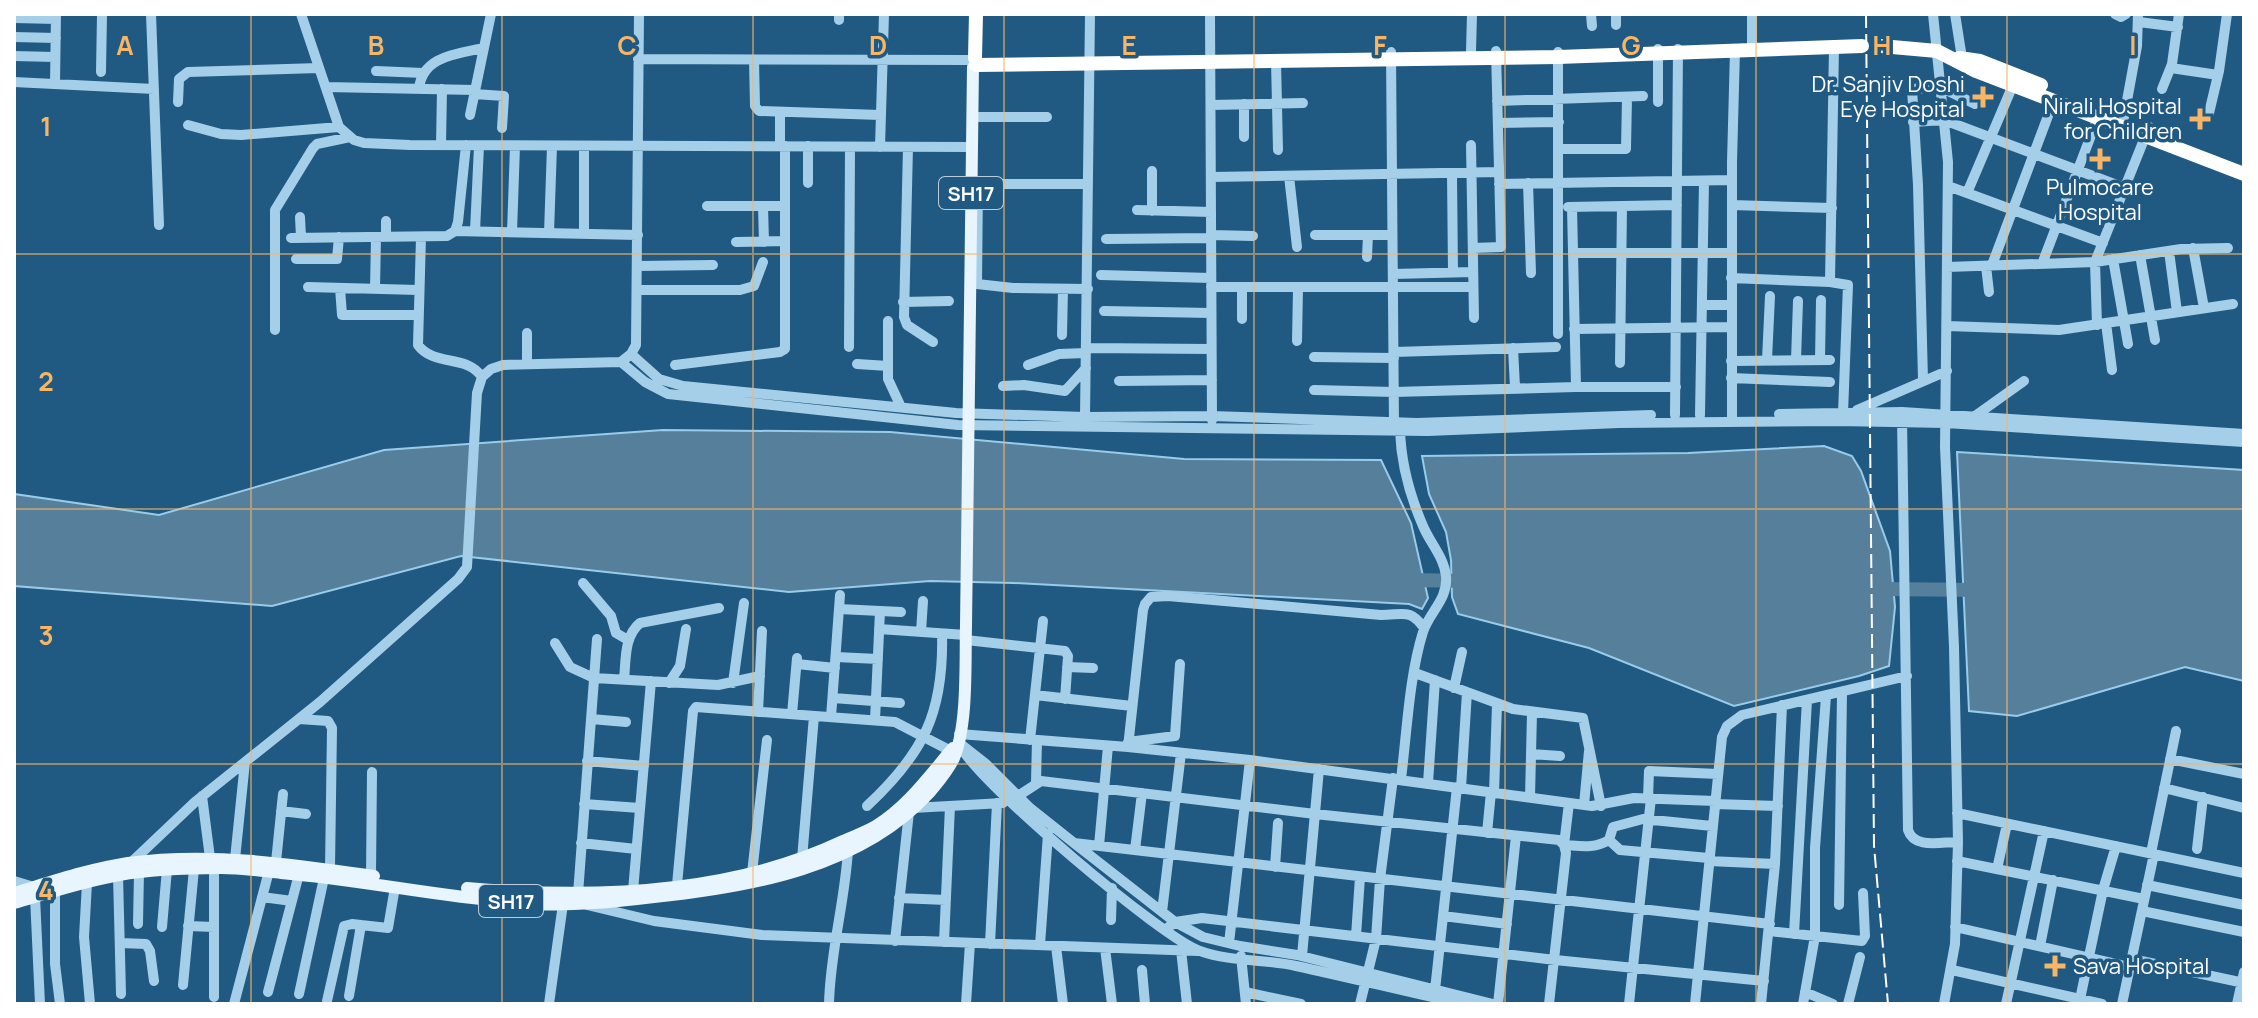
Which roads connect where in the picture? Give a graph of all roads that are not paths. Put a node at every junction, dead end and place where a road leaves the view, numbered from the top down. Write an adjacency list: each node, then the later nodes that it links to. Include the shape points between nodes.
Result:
1 (102, 14): 51 (street)
2 (151, 14): 59 (street)
3 (301, 14): 48 (street)
4 (491, 14): 28 (street)
5 (639, 14): 42 (street)
6 (884, 14): 44 (street)
7 (968, 14): 46 (highway)
8 (976, 14): 46 (highway)
9 (1090, 14): 45 (street)
10 (1210, 14): 40 (street)
11 (1472, 14): 31 (street)
12 (1752, 14): 30 (street)
13 (1933, 14): 33 (street)
14 (1955, 14): 41 (street)
15 (2115, 14): 16 (street)
16 (2126, 14)
17 (2179, 14): 22 (street)
18 (2227, 14): 53 (street)
19 (56, 17): 20 (street); 24 (street)
20 (14, 18)
21 (2139, 18): 22 (street); 83 (street)
22 (2178, 27): 49 (street)
23 (14, 37): 24 (street)
24 (56, 38): 39 (street)
25 (1862, 46): 27 (highway)
26 (1881, 46): 33 (highway)
27 (1834, 47): 30 (highway); 140 (street)
28 (484, 48): 52 (street, via 442,58); 63 (street)
29 (1735, 50): 30 (highway); 32 (highway); 121 (street)
30 (1752, 50)
31 (1471, 51): 35 (highway); 38 (highway)
32 (1683, 51): 34 (highway); 122 (street)
33 (1937, 51): 41 (highway); 58 (street)
34 (1658, 52): 36 (highway); 70 (street)
35 (1496, 54): 36 (highway); 38 (highway); 68 (street)
36 (1558, 54): 66 (street)
37 (14, 56): 39 (street)
38 (1391, 56): 40 (highway); 47 (highway); 117 (street)
39 (55, 57): 55 (street)
40 (1211, 58): 45 (highway); 47 (highway); 75 (street)
41 (1958, 58): 56 (highway); 83 (highway, via 1980,61)
42 (638, 59): 43 (street); 102 (street)
43 (754, 60): 44 (street); 76 (street, via 756,109)
44 (881, 60): 46 (street); 79 (street)
45 (1090, 60): 46 (highway); 128 (street)
46 (973, 61): 80 (main road, SH17)
47 (1276, 61): 73 (street)
48 (319, 68): 57 (street); 69 (street, via 188,72 179,79)
49 (2171, 68): 53 (street); 62 (street)
50 (376, 71): 52 (street)
51 (101, 72)
52 (423, 73): 60 (street)
53 (2218, 75): 77 (street)
54 (14, 82): 55 (street)
55 (55, 84): 59 (street)
56 (2013, 85): 67 (highway); 94 (street)
57 (326, 87): 60 (street); 89 (street)
58 (1940, 87): 74 (street); 84 (street); 86 (street, via 1912,89)
59 (154, 89): 147 (street)
60 (419, 89): 61 (street)
61 (442, 89): 63 (street); 95 (street)
62 (2162, 89)
63 (475, 92): 78 (street); 90 (street, via 504,96)
64 (1643, 96): 65 (street)
65 (1627, 97): 66 (street); 109 (street, via 1626,149)
66 (1558, 99): 68 (street); 85 (street)
67 (2054, 100): 82 (highway); 111 (street)
68 (1497, 101): 87 (street)
69 (178, 102)
70 (1658, 102)
71 (1303, 103): 73 (street)
72 (1244, 104): 73 (street); 75 (street); 93 (street)
73 (1277, 104): 110 (street)
74 (1975, 104)
75 (1211, 105): 119 (street)
76 (780, 113): 79 (street); 103 (street)
77 (2209, 113)
78 (470, 115)
79 (880, 115): 106 (street)
80 (972, 117): 81 (street); 108 (main road, SH17)
81 (1047, 117)
82 (2098, 117): 91 (highway); 112 (street)
83 (2124, 117): 91 (highway)
84 (1944, 120): 86 (street); 94 (street); 129 (street)
85 (1559, 122): 87 (street); 109 (street)
86 (1913, 122): 266 (street)
87 (1498, 123): 120 (street)
88 (188, 125): 89 (street, via 241,135)
89 (339, 127): 92 (street)
90 (502, 128)
91 (2148, 131): 113 (highway); 130 (street)
92 (350, 137): 95 (street, via 364,143); 234 (street, via 317,144 275,210)
93 (1244, 137)
94 (1990, 137): 111 (street); 131 (street)
95 (441, 145): 96 (street)
96 (466, 145): 98 (street); 149 (street)
97 (1471, 145): 115 (street)
98 (479, 146): 99 (street); 150 (street)
99 (515, 146): 100 (street); 151 (street)
100 (552, 146): 101 (street); 152 (street)
101 (584, 146): 102 (street); 153 (street)
102 (638, 146): 103 (street); 154 (street)
103 (783, 146): 104 (street); 136 (street)
104 (808, 146): 105 (street); 124 (street)
105 (850, 147): 106 (street); 242 (street)
106 (880, 147): 107 (street)
107 (908, 147): 108 (street); 213 (street)
108 (971, 147): 127 (main road, SH17)
109 (1559, 149): 126 (street)
110 (1278, 150)
111 (2034, 154): 112 (street); 141 (street)
112 (2078, 170): 130 (street); 148 (street)
113 (2244, 170)
114 (1152, 171): 143 (street)
115 (1472, 173): 116 (street); 120 (street); 169 (street)
116 (1452, 174): 117 (street); 189 (street)
117 (1392, 175): 118 (street); 157 (street)
118 (1289, 176): 119 (street); 168 (street)
119 (1211, 177): 144 (street)
120 (1499, 178): 125 (street); 169 (street, via 1501,247)
121 (1732, 180): 123 (street); 133 (street)
122 (1677, 181): 123 (street); 126 (street); 132 (street)
123 (1704, 181): 176 (street)
124 (808, 183)
125 (1528, 183): 126 (street); 191 (street)
126 (1559, 183): 138 (street)
127 (975, 184): 128 (street); 203 (street, via 977,284); 306 (main road, SH17)
128 (1088, 184): 204 (street)
129 (1948, 186): 131 (street); 188 (street)
130 (2125, 188): 167 (street)
131 (1967, 193): 141 (street)
132 (1677, 205): 137 (street); 175 (street)
133 (1732, 205): 140 (street); 177 (street)
134 (707, 206): 135 (street)
135 (763, 206): 136 (street); 166 (street)
136 (785, 206): 164 (street)
137 (1622, 206): 139 (street); 174 (street)
138 (1558, 207): 139 (street); 236 (street)
139 (1572, 207): 173 (street)
140 (1832, 208): 196 (street)
141 (2012, 209): 148 (street); 187 (street)
142 (1137, 210): 143 (street)
143 (1152, 211): 144 (street)
144 (1211, 212): 162 (street)
145 (300, 217): 159 (street, via 296,238)
146 (386, 221): 160 (street)
147 (159, 225)
148 (2056, 226): 167 (street); 184 (street)
149 (455, 231): 150 (street); 161 (street)
150 (475, 231): 151 (street)
151 (512, 232): 152 (street)
152 (549, 233): 153 (street)
153 (584, 234): 154 (street)
154 (638, 235): 186 (street)
155 (1315, 235): 156 (street)
156 (1368, 235): 157 (street); 179 (street)
157 (1392, 235): 192 (street)
158 (1253, 236): 162 (street)
159 (339, 237): 160 (street); 180 (street, via 337,259)
160 (381, 237): 161 (street); 202 (street)
161 (421, 237): 206 (street)
162 (1211, 237): 163 (street); 195 (street)
163 (1106, 239)
164 (785, 241): 166 (street); 257 (street, via 783,351)
165 (736, 242): 166 (street)
166 (764, 242)
167 (2103, 243): 183 (street)
168 (1297, 247)
169 (1473, 248): 190 (street)
170 (2193, 248): 171 (street); 172 (street); 217 (street)
171 (2228, 248)
172 (2169, 251): 178 (street); 219 (street)
173 (1573, 253): 174 (street); 233 (street)
174 (1622, 253): 175 (street); 232 (street)
175 (1677, 253): 176 (street); 229 (street)
176 (1702, 253): 177 (street); 215 (street)
177 (1731, 253): 194 (street)
178 (2140, 255): 181 (street); 222 (street)
179 (1367, 257)
180 (296, 259)
181 (2113, 259): 183 (street); 225 (street)
182 (763, 262): 207 (street, via 749,289)
183 (2095, 262): 184 (street); 227 (street)
184 (2042, 264): 187 (street)
185 (713, 265): 186 (street)
186 (638, 266): 207 (street)
187 (1989, 266): 188 (street); 208 (street)
188 (1947, 267): 228 (street)
189 (1453, 272): 190 (street); 192 (street)
190 (1473, 272): 199 (street)
191 (1531, 273)
192 (1393, 274): 205 (street)
193 (1101, 275): 195 (street)
194 (1731, 278): 196 (street); 216 (street)
195 (1211, 282): 198 (street); 220 (street)
196 (1830, 282): 282 (street, via 1844,282 1850,290)
197 (308, 287): 200 (street)
198 (1242, 287): 201 (street); 224 (street)
199 (1473, 287): 205 (street); 223 (street)
200 (340, 288): 202 (street); 221 (street, via 345,316)
201 (1298, 288): 205 (street); 239 (street)
202 (375, 289): 206 (street)
203 (1063, 289): 204 (street); 237 (street)
204 (1088, 289): 246 (street)
205 (1393, 289): 248 (street)
206 (418, 290): 221 (street)
207 (638, 290): 247 (street)
208 (1989, 292)
209 (1770, 296): 250 (street)
210 (1821, 300): 251 (street, via 1825,360)
211 (949, 301): 213 (street)
212 (1798, 301): 251 (street)
213 (903, 302): 240 (street, via 907,325)
214 (2233, 304): 217 (street)
215 (1702, 305): 216 (street); 230 (street)
216 (1731, 305): 231 (street)
217 (2204, 308): 219 (street)
218 (1104, 311): 220 (street)
219 (2177, 312): 222 (street)
220 (1211, 313): 245 (street)
221 (417, 315): 263 (street, via 420,350 466,364)
222 (2150, 315): 225 (street); 238 (street)
223 (1474, 318)
224 (1242, 319)
225 (2122, 319): 227 (street); 241 (street)
226 (888, 321): 259 (street)
227 (2102, 324): 228 (street, via 2059,330); 261 (street)
228 (1947, 326): 262 (street)
229 (1676, 327): 230 (street); 232 (street); 273 (street)
230 (1701, 327): 231 (street); 279 (street)
231 (1731, 327): 252 (street)
232 (1620, 328): 233 (street); 255 (street)
233 (1574, 329): 272 (street)
234 (275, 330)
235 (527, 333): 254 (street)
236 (1558, 334)
237 (1062, 335)
238 (2155, 340)
239 (1297, 341)
240 (933, 342)
241 (2128, 344)
242 (849, 347)
243 (1556, 347): 244 (street)
244 (1513, 348): 248 (street); 271 (street)
245 (1211, 349): 246 (street); 265 (street)
246 (1086, 350): 258 (street); 260 (street)
247 (631, 354): 253 (street); 276 (street, via 669,383)
248 (1394, 355): 249 (street); 275 (street)
249 (1314, 357)
250 (1767, 360): 251 (street); 252 (street)
251 (1796, 360)
252 (1731, 361): 264 (street)
253 (621, 362): 254 (street); 286 (street, via 656,389 683,396 958,425)
254 (527, 363): 263 (street, via 503,365)
255 (1620, 363)
256 (857, 364): 259 (street)
257 (675, 365)
258 (1028, 365)
259 (888, 366): 276 (street)
260 (1086, 368): 270 (street, via 1065,391); 281 (street)
261 (2112, 370)
262 (1947, 371): 266 (street); 285 (street)
263 (482, 377): 344 (street, via 475,402 467,567)
264 (1731, 378): 269 (street); 284 (street)
265 (1212, 380): 267 (street); 286 (street)
266 (1923, 380): 277 (street)
267 (1119, 381)
268 (2024, 381): 280 (street)
269 (1830, 382)
270 (1003, 386)
271 (1515, 387): 272 (street); 275 (street)
272 (1576, 387): 273 (street)
273 (1676, 387): 278 (street)
274 (1314, 390): 275 (street)
275 (1394, 392): 287 (street)
276 (901, 407): 281 (street)
277 (1855, 411): 282 (street); 283 (street)
278 (1675, 415): 279 (street); 287 (street)
279 (1700, 415): 284 (street)
280 (1975, 416): 285 (street); 288 (street)
281 (1085, 417): 286 (street)
282 (1840, 417): 283 (street); 284 (street)
283 (1902, 417): 285 (street); 319 (street)
284 (1732, 418): 287 (street)
285 (1946, 418): 288 (street); 397 (street)
286 (1212, 422): 287 (street)
287 (1396, 427): 300 (street, via 1413,498 1446,574 1440,605)
288 (2122, 430): 289 (street); 290 (street)
289 (2244, 434)
290 (2244, 442)
291 (583, 583): 308 (street, via 611,616 616,633)
292 (840, 595): 296 (street)
293 (923, 601): 304 (street)
294 (744, 603): 325 (street)
295 (719, 608): 308 (street, via 640,623)
296 (839, 609): 297 (street); 313 (street)
297 (880, 611): 298 (street); 302 (street)
298 (901, 612)
299 (1043, 621): 310 (street)
300 (1424, 628): 317 (street); 338 (street, via 1417,617 1404,613 1151,597 1143,610)
301 (686, 629): 324 (street, via 680,666)
302 (879, 629): 304 (street); 312 (street)
303 (762, 631): 318 (street)
304 (921, 632): 305 (street)
305 (942, 634): 306 (street); 349 (street, via 941,685)
306 (966, 634): 310 (street); 352 (main road, SH17)
307 (597, 639): 320 (street)
308 (628, 640): 321 (street)
309 (555, 643): 320 (street, via 570,667)
310 (1040, 647): 315 (street, via 1065,651); 329 (street)
311 (1462, 652): 326 (street)
312 (878, 659): 313 (street); 334 (street)
313 (835, 663): 331 (street); 341 (street, via 797,661)
314 (1180, 664): 353 (street, via 1175,736)
315 (1067, 667): 316 (street); 332 (street)
316 (1093, 668)
317 (1415, 673): 322 (street); 368 (street)
318 (760, 676): 325 (street); 339 (street)
319 (1907, 676): 328 (street); 410 (street, via 1910,838 1917,843)
320 (594, 678): 321 (street); 345 (street)
321 (624, 680): 323 (street)
322 (1435, 680): 326 (street); 370 (street)
323 (651, 681): 324 (street); 363 (street)
324 (669, 683): 325 (street)
325 (733, 683)
326 (1454, 688): 327 (street)
327 (1467, 692): 336 (street); 372 (street)
328 (1842, 692): 330 (street); 471 (street)
329 (1035, 695): 332 (street); 351 (street)
330 (1826, 696): 333 (street); 494 (street)
331 (833, 698): 334 (street); 343 (street)
332 (1065, 699): 338 (street)
333 (1807, 700): 337 (street); 492 (street)
334 (876, 701): 335 (street); 346 (street)
335 (900, 703)
336 (1497, 704): 340 (street); 374 (street)
337 (1782, 705): 366 (street, via 1742,715 1727,726); 392 (street)
338 (1132, 706): 353 (street)
339 (758, 712): 341 (street); 450 (street, via 694,708)
340 (1532, 713): 355 (street, via 1583,718); 357 (street)
341 (792, 714): 342 (street)
342 (814, 716): 343 (street); 425 (street)
343 (831, 717): 346 (street)
344 (299, 719): 362 (street); 441 (street, via 328,721 332,728)
345 (591, 719): 347 (street); 361 (street)
346 (875, 720): 349 (street, via 900,723)
347 (626, 722)
348 (2176, 731): 359 (street)
349 (924, 736): 352 (street); 388 (street, via 899,774)
350 (767, 740): 438 (street)
351 (1034, 740): 352 (street); 354 (street); 369 (street)
352 (956, 742): 382 (street, via 986,764); 395 (main road, SH17, via 944,777); 425 (main road, SH17, via 913,797 876,826)
353 (1128, 745): 354 (street); 356 (street)
354 (1108, 746): 371 (street)
355 (1590, 748): 387 (street); 391 (street)
356 (1181, 753): 360 (street); 378 (street)
357 (1531, 754): 358 (street); 379 (street)
358 (1560, 756)
359 (2170, 759): 367 (street); 373 (street)
360 (1250, 760): 364 (street); 390 (street)
361 (587, 761): 363 (street); 386 (street)
362 (245, 762): 377 (street); 424 (street)
363 (644, 766): 393 (street)
364 (1319, 769): 368 (street); 399 (street)
365 (372, 772): 443 (street)
366 (1718, 774): 381 (street, via 1649,771); 383 (street)
367 (2244, 774)
368 (1397, 779): 370 (street); 401 (street)
369 (1036, 782): 371 (street); 382 (street)
370 (1428, 783): 372 (street)
371 (1104, 788): 375 (street); 415 (street)
372 (1459, 788): 374 (street); 405 (street)
373 (2164, 788): 380 (street); 423 (street)
374 (1492, 792): 379 (street); 407 (street)
375 (1142, 793): 378 (street); 420 (street)
376 (283, 794): 396 (street)
377 (202, 796): 429 (street); 431 (street)
378 (1176, 797): 390 (street); 422 (street)
379 (1530, 797): 385 (street)
380 (2203, 797): 394 (street); 418 (street)
381 (1650, 798): 383 (street); 391 (street); 400 (street)
382 (1015, 800): 384 (street); 408 (street); 412 (street)
383 (1714, 802): 392 (street); 404 (street)
384 (997, 803): 389 (street); 502 (street)
385 (1569, 803): 387 (street); 414 (street)
386 (584, 804): 393 (street); 411 (street)
387 (1584, 805): 391 (street)
388 (867, 806)
389 (950, 806): 395 (street); 467 (street)
390 (1245, 806): 399 (street); 428 (street)
391 (1601, 806)
392 (1778, 806): 430 (street)
393 (640, 808): 417 (street)
394 (2244, 808)
395 (911, 810): 419 (main road, SH17); 463 (street)
396 (281, 811): 398 (street); 432 (street)
397 (1957, 813): 403 (street); 410 (street)
398 (306, 814)
399 (1315, 814): 401 (street); 437 (street)
400 (1649, 819): 404 (street); 413 (street, via 1613,827); 421 (street)
401 (1387, 822): 405 (street); 446 (street)
402 (1278, 823): 433 (street)
403 (2007, 824): 406 (street); 436 (street)
404 (1712, 826): 426 (street)
405 (1452, 829): 407 (street); 453 (street)
406 (2044, 831): 416 (street); 444 (street)
407 (1487, 833): 409 (street)
408 (1048, 834): 454 (street); 503 (street)
409 (1516, 836): 414 (street); 461 (street)
410 (1958, 842): 427 (street)
411 (581, 843): 417 (street); 466 (street)
412 (1074, 843): 415 (street); 475 (street)
413 (1608, 844): 414 (street); 421 (street)
414 (1564, 845): 464 (street)
415 (1099, 846): 420 (street)
416 (2116, 846): 423 (street); 455 (street)
417 (636, 849): 456 (street)
418 (2197, 849)
419 (848, 850): 466 (main road, SH17, via 743,884); 495 (street)
420 (1135, 850): 422 (street)
421 (1646, 853): 426 (street); 473 (street)
422 (1169, 854): 428 (street); 475 (street)
423 (2152, 854): 439 (street); 451 (street)
424 (235, 859): 429 (main road, SH17); 432 (main road, SH17)
425 (802, 859): 438 (main road, SH17)
426 (1709, 860): 430 (street); 477 (street)
427 (1957, 861): 436 (street); 488 (street)
428 (1238, 862): 433 (street); 480 (street)
429 (212, 863): 431 (main road, SH17); 432 (main road, SH17); 435 (main road, SH17); 486 (street)
430 (1775, 864): 487 (street)
431 (134, 867): 434 (main road, SH17); 442 (main road, SH17); 457 (main road, SH17); 481 (street)
432 (272, 867): 440 (main road, SH17); 441 (main road, SH17); 462 (street)
433 (1275, 867): 437 (street)
434 (167, 869): 435 (main road, SH17); 485 (street)
435 (194, 869): 484 (street)
436 (1997, 869): 444 (street)
437 (1310, 871): 445 (street); 490 (street)
438 (752, 873): 450 (main road, SH17)
439 (2244, 873)
440 (299, 874): 441 (main road, SH17); 468 (street)
441 (327, 874): 443 (main road, SH17); 452 (main road, SH17); 532 (street)
442 (118, 875): 449 (main road, SH17); 500 (street)
443 (371, 875): 466 (main road, SH17)
444 (2034, 876): 447 (street); 499 (street)
445 (1360, 877): 446 (street); 493 (street)
446 (1380, 879): 453 (street); 496 (street)
447 (2053, 880): 455 (street); 507 (street)
448 (14, 881): 457 (street)
449 (87, 883): 458 (main road, SH17); 540 (street, via 84,937)
450 (677, 885): 456 (main road, SH17)
451 (2147, 885): 465 (street); 472 (street)
452 (395, 887): 470 (main road, SH17); 483 (street, via 388,928)
453 (1446, 887): 461 (street); 476 (street)
454 (1112, 888): 478 (street); 489 (street)
455 (2103, 890): 465 (street); 514 (street)
456 (633, 891): 466 (main road, SH17)
457 (34, 892): 458 (main road, SH17); 459 (main road, SH17); 469 (main road, SH17); 538 (street)
458 (55, 892): 539 (street)
459 (14, 893)
460 (1863, 893): 494 (street, via 1865,939)
461 (1510, 894): 464 (street); 482 (street)
462 (262, 897): 468 (street); 541 (street)
463 (899, 898): 467 (street); 497 (street)
464 (1561, 899): 473 (street); 516 (street)
465 (2144, 899): 474 (street)
466 (582, 900): 470 (main road, SH17); 495 (street, via 628,916 702,928)
467 (946, 900): 498 (street)
468 (292, 901): 529 (street)
469 (14, 903)
470 (563, 904): 542 (street)
471 (1839, 905)
472 (2244, 905)
473 (1640, 909): 477 (street); 518 (street)
474 (2142, 911): 491 (street); 517 (street)
475 (1162, 912): 479 (street)
476 (1443, 916): 482 (street); 506 (street)
477 (1703, 916): 487 (street); 521 (street)
478 (1111, 920)
479 (1175, 922): 480 (street); 489 (street); 504 (street)
480 (1232, 922): 490 (street); 504 (street)
481 (138, 924)
482 (1507, 924): 511 (street)
483 (361, 925): 533 (street); 536 (street, via 347,924 342,930)
484 (188, 926): 486 (street); 527 (street)
485 (162, 927)
486 (214, 927): 534 (street)
487 (1770, 927): 492 (street); 525 (street)
488 (1955, 927): 499 (street); 520 (street)
489 (1165, 930): 510 (street)
490 (1304, 930): 493 (street); 512 (street)
491 (2244, 932)
492 (1794, 934): 494 (street)
493 (1356, 936): 496 (street)
494 (1815, 936): 530 (street)
495 (835, 939): 497 (street); 543 (street)
496 (1376, 939): 506 (street); 522 (street)
497 (895, 941): 498 (street)
498 (944, 942): 501 (street)
499 (2019, 942): 507 (street); 526 (street)
500 (120, 943): 524 (street, via 146,944); 531 (street)
501 (970, 943): 502 (street); 544 (street)
502 (990, 944): 503 (street)
503 (1040, 945): 505 (street)
504 (1234, 945): 512 (street); 515 (street)
505 (1056, 946): 508 (street); 545 (street)
506 (1440, 946): 511 (street); 528 (street)
507 (2040, 946): 514 (street)
508 (1105, 948): 509 (street); 546 (street)
509 (1181, 950): 510 (street); 548 (street)
510 (1198, 951): 515 (street)
511 (1504, 954): 516 (street); 552 (street)
512 (1302, 956): 522 (street)
513 (1860, 957): 559 (street)
514 (2089, 957): 517 (street); 537 (street)
515 (1241, 960): 522 (street); 535 (street)
516 (1555, 960): 518 (street); 553 (street)
517 (2131, 963): 523 (street); 563 (street)
518 (1633, 967): 521 (street); 554 (street)
519 (1142, 970): 547 (street)
520 (1952, 970): 526 (street); 560 (street)
521 (1698, 974): 525 (street); 555 (street)
522 (1365, 977): 528 (street); 550 (street); 551 (street)
523 (2243, 979): 564 (street)
524 (154, 981)
525 (1764, 981): 556 (street)
526 (2010, 984): 537 (street); 561 (street)
527 (183, 985)
528 (1435, 990): 552 (street)
529 (268, 992)
530 (1805, 992): 557 (street); 558 (street)
531 (121, 994)
532 (299, 994)
533 (349, 996)
534 (214, 997)
535 (1245, 998): 549 (street)
536 (327, 1001)
537 (2080, 1002): 562 (street)
538 (40, 1004)
539 (60, 1004)
540 (90, 1004)
541 (234, 1004)
542 (549, 1004)
543 (829, 1004)
544 (966, 1004)
545 (1063, 1004)
546 (1112, 1004)
547 (1145, 1004)
548 (1187, 1004)
549 (1301, 1004)
550 (1360, 1004)
551 (1463, 1004)
552 (1496, 1004)
553 (1549, 1004)
554 (1629, 1004)
555 (1695, 1004)
556 (1761, 1004)
557 (1803, 1004)
558 (1833, 1004)
559 (1848, 1004)
560 (1944, 1004)
561 (2006, 1004)
562 (2102, 1004)
563 (2122, 1004)
564 (2237, 1004)

